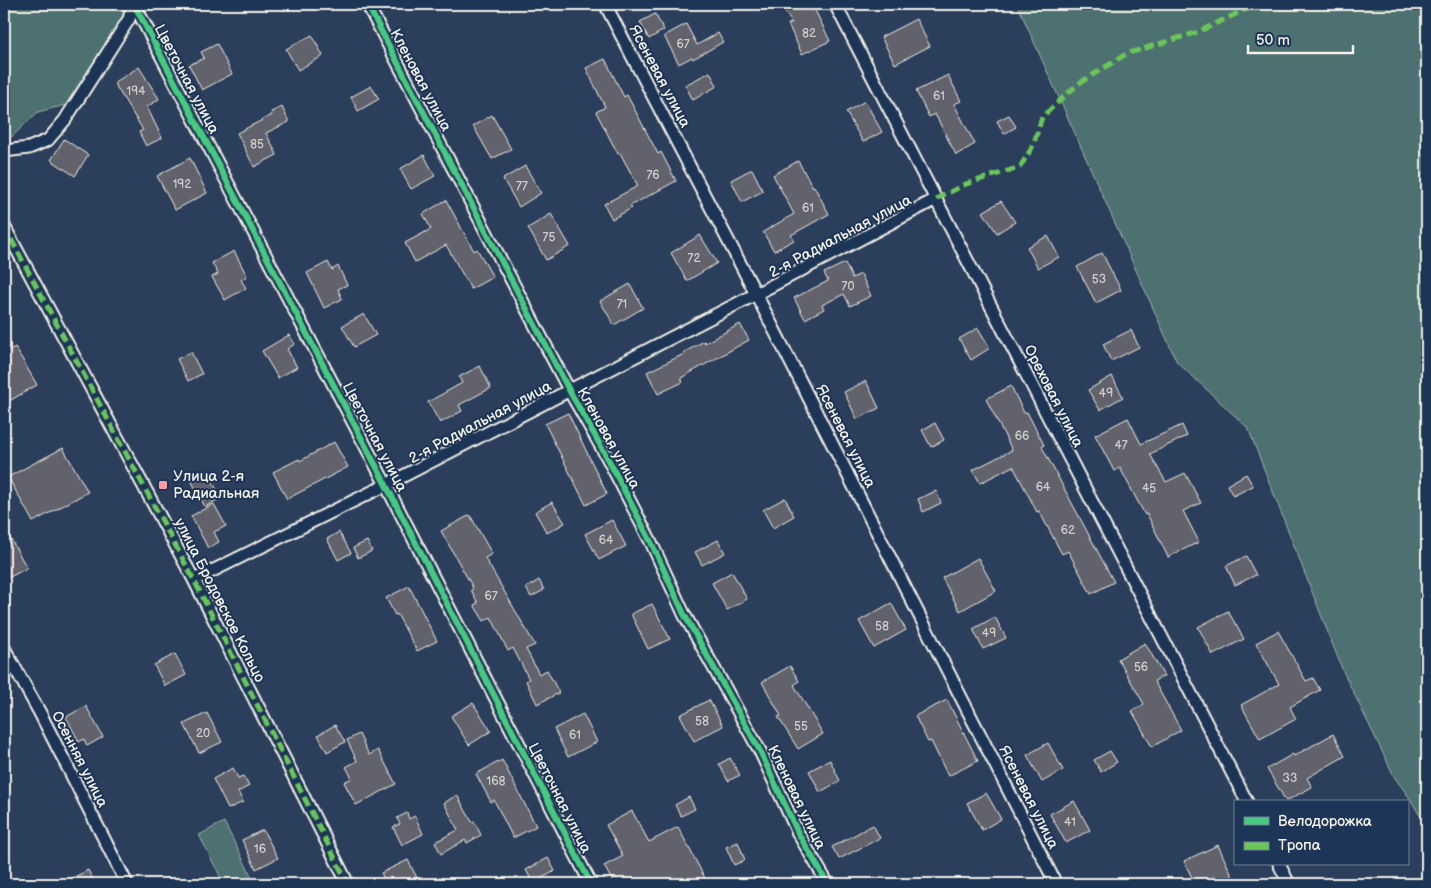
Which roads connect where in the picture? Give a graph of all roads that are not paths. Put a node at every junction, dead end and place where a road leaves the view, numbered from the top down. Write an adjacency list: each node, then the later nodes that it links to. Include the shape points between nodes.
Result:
1 (134, 4): 5 (street, via 129,19 65,120 48,140 29,148); 10 (street, Цветочная улица)
2 (367, 4): 9 (street, Кленовая улица)
3 (605, 4): 8 (street, Ясеневая улица)
4 (835, 4): 6 (street, Ореховая улица)
5 (4, 151)
6 (936, 199): 8 (street, 2-я Радиальная улица); 13 (street, Ореховая улица)
7 (4, 226): 11 (street, улица Бродовское Кольцо)
8 (756, 294): 9 (street, 2-я Радиальная улица); 19 (street, Ясеневая улица)
9 (569, 390): 10 (street, 2-я Радиальная улица); 18 (street, Кленовая улица, via 651,542 684,614 760,751 798,833)
10 (386, 485): 11 (street, 2-я Радиальная улица); 17 (street, Цветочная улица)
11 (194, 580): 16 (street, улица Бродовское Кольцо)
12 (4, 648): 15 (street, Осенняя улица)
13 (1246, 800)
14 (1280, 866): 20 (street)
15 (127, 884)
16 (348, 884)
17 (591, 884)
18 (828, 884)
19 (1056, 884)
20 (1289, 884)

